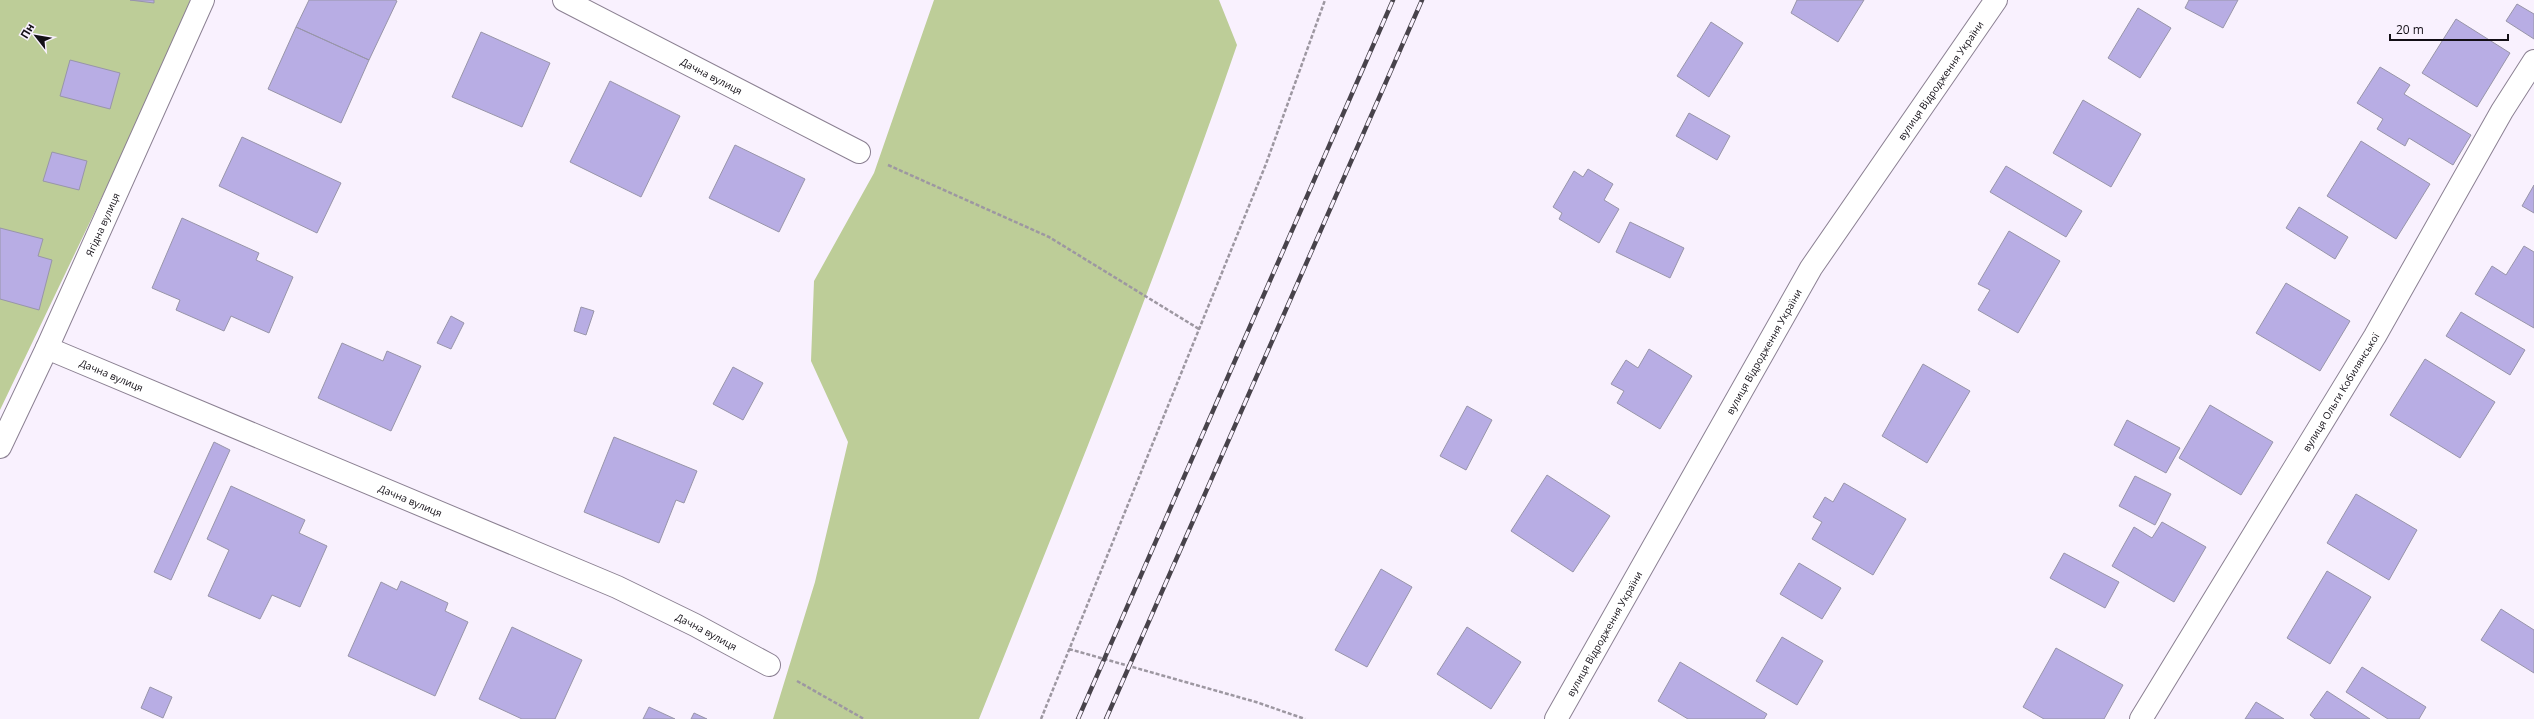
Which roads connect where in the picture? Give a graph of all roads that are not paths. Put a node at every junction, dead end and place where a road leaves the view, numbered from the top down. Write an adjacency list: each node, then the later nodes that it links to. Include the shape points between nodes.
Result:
1 (203, 0): 6 (street, Ягідна вулиця)
2 (564, 0): 5 (street, Дачна вулиця)
3 (1996, 0): 9 (street, вулиця Відродження України, via 1811,268)
4 (2534, 61): 10 (street, вулиця Ольги Кобилянської, via 2502,110 2375,336)
5 (859, 152)
6 (47, 348): 7 (street, Ягідна вулиця); 8 (street, Дачна вулиця, via 617,587)
7 (0, 447)
8 (769, 665)
9 (1556, 719)
10 (2141, 719)

